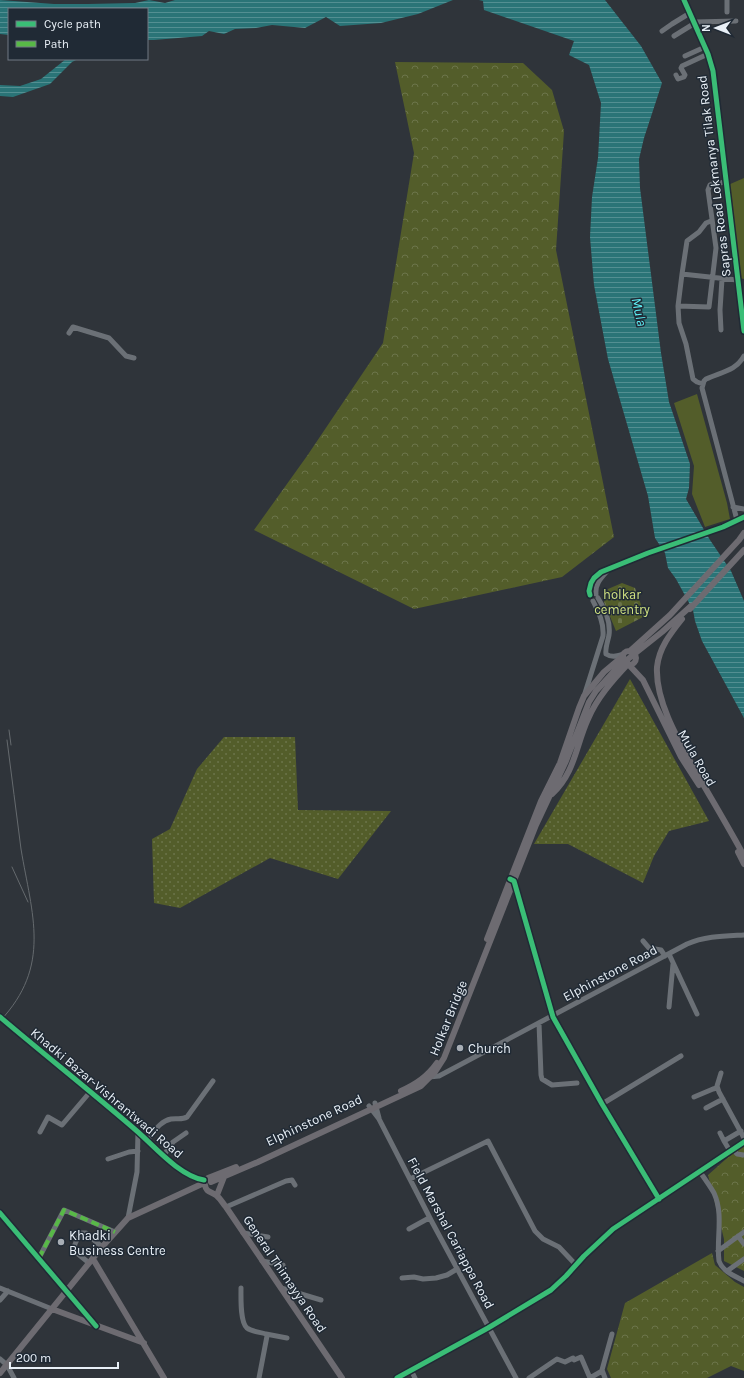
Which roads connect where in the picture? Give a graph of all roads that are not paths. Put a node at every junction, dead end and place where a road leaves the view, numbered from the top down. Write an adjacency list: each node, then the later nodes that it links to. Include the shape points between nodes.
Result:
1 (684, 0): 3 (street, Sapras Road Lokmanya Tilak Road)
2 (727, 0): 4 (street)
3 (690, 12): 6 (street, Sapras Road Lokmanya Tilak Road); 7 (street)
4 (727, 12)
5 (736, 21): 6 (street)
6 (695, 23): 8 (street); 9 (street, Sapras Road Lokmanya Tilak Road)
7 (662, 31)
8 (674, 36)
9 (705, 47): 10 (street, Sapras Road Lokmanya Tilak Road); 11 (street)
10 (708, 54): 12 (street, via 682,66 684,77 678,79); 13 (street, Sapras Road Lokmanya Tilak Road, via 713,71)
11 (685, 56)
12 (673, 76)
13 (726, 182): 14 (street, via 712,184 709,187); 18 (street, Sapras Road Lokmanya Tilak Road)
14 (711, 221): 15 (street, via 687,241); 16 (street, via 716,248)
15 (682, 274): 16 (street); 19 (street)
16 (712, 278): 17 (street); 19 (street, via 709,306)
17 (722, 279): 18 (street); 20 (street)
18 (737, 280): 21 (street, Sapras Road Lokmanya Tilak Road)
19 (678, 306): 25 (street, via 692,376 695,381)
20 (721, 330)
21 (744, 331)
22 (69, 333): 24 (street, via 73,327 109,338 126,356)
23 (744, 356): 25 (street, via 734,368 706,379)
24 (134, 358)
25 (703, 384): 26 (street, via 703,394)
26 (733, 507): 27 (street); 29 (street)
27 (744, 509)
28 (744, 517): 29 (street)
29 (737, 520): 32 (street)
30 (744, 533): 37 (main road, via 670,615)
31 (744, 550): 36 (main road)
32 (609, 569): 33 (street, via 594,578); 34 (street, via 596,586)
33 (590, 595): 34 (street, via 594,593); 35 (street)
34 (597, 596): 35 (street, via 596,601); 38 (street, via 605,609 609,624 605,652 613,657)
35 (593, 601): 42 (street, via 600,618 603,636)
36 (691, 606): 43 (main road, via 666,641 657,667 662,703); 44 (main road, via 618,667 596,691 585,710 566,761)
37 (630, 651): 38 (main road); 39 (main road, via 635,654)
38 (623, 655): 40 (main road, via 624,661); 42 (main road, via 604,672)
39 (636, 659): 40 (main road, via 633,664); 41 (main road)
40 (629, 664): 41 (main road, Mula Road); 44 (main road, via 596,702 587,720 570,771)
41 (643, 680): 43 (main road, Mula Road)
42 (584, 696): 47 (main road, via 560,764 541,801)
43 (689, 763): 45 (main road, Mula Road); 46 (main road, Mula Road)
44 (548, 797): 47 (main road)
45 (744, 856)
46 (744, 864)
47 (512, 880): 55 (street); 59 (main road, Elphinstone Road, via 441,1055)
48 (744, 935): 50 (street, Elphinstone Road, via 698,939)
49 (643, 941): 50 (street, via 649,948 660,950)
50 (667, 955): 51 (street); 55 (street, Elphinstone Road)
51 (673, 963): 52 (street); 53 (street)
52 (670, 1007)
53 (697, 1014)
54 (0, 1017): 63 (street, Khadki Bazar-Vishrantwadi Road)
55 (553, 1017): 56 (street, Elphinstone Road); 66 (street)
56 (539, 1024): 59 (street, Elphinstone Road, via 439,1076); 61 (street, via 542,1079 552,1085)
57 (681, 1056): 66 (street)
58 (721, 1073): 62 (street)
59 (428, 1077): 67 (main road, Elphinstone Road)
60 (213, 1081): 75 (street, via 187,1117 171,1119 161,1124)
61 (577, 1083)
62 (717, 1088): 64 (street); 65 (street)
63 (90, 1092): 69 (street, via 62,1125 48,1116); 70 (street, Khadki Bazar-Vishrantwadi Road)
64 (694, 1097)
65 (723, 1099): 68 (street); 71 (street)
66 (602, 1104): 89 (street)
67 (373, 1106): 84 (main road); 85 (street, Field Marshal Cariappa Road); 86 (main road, Elphinstone Road)
68 (706, 1108)
69 (40, 1132)
70 (138, 1132): 75 (street, Khadki Bazar-Vishrantwadi Road); 79 (street, Khadki Bazar-Vishrantwadi Road)
71 (740, 1132): 74 (street); 76 (street)
72 (186, 1133): 80 (street, via 172,1142)
73 (720, 1134): 76 (street)
74 (744, 1138)
75 (147, 1140): 80 (street, Khadki Bazar-Vishrantwadi Road)
76 (724, 1141): 78 (street)
77 (744, 1142): 78 (street)
78 (732, 1150): 81 (street); 83 (street)
79 (138, 1151): 82 (street); 92 (street, Khadki Bazar-Vishrantwadi Road, via 137,1172)
80 (164, 1155): 86 (street, Khadki Bazar-Vishrantwadi Road, via 182,1171)
81 (744, 1155)
82 (108, 1159)
83 (700, 1172): 89 (street); 102 (street, via 717,1203)
84 (224, 1177): 86 (main road); 88 (main road)
85 (410, 1179): 93 (street, Field Marshal Cariappa Road); 108 (street, via 488,1141 535,1231 543,1239 559,1246)
86 (206, 1182): 88 (main road, General Thimayya Road, via 205,1188); 92 (main road, Elphinstone Road)
87 (295, 1185): 90 (street, via 292,1180 286,1181)
88 (215, 1195): 90 (main road, General Thimayya Road)
89 (659, 1199): 108 (street, via 603,1237)
90 (226, 1208): 97 (main road, General Thimayya Road)
91 (0, 1213): 103 (street)
92 (128, 1218): 95 (main road, Elphinstone Road)
93 (429, 1218): 94 (street); 109 (street, Field Marshal Cariappa Road)
94 (409, 1229)
95 (115, 1232): 101 (main road, Elphinstone Road); 103 (street, via 64,1210)
96 (744, 1232): 98 (street)
97 (243, 1233): 99 (street); 106 (main road, General Thimayya Road)
98 (738, 1236): 100 (street); 102 (street)
99 (268, 1237)
100 (744, 1244)
101 (102, 1247): 105 (main road, Elphinstone Road); 105 (street, via 86,1233 82,1233 76,1240 74,1249)
102 (718, 1251): 110 (street, via 719,1262)
103 (39, 1258): 116 (street)
104 (744, 1259): 110 (street)
105 (91, 1261): 116 (main road, Elphinstone Road); 126 (main road)
106 (262, 1261): 107 (street); 115 (main road, General Thimayya Road)
107 (283, 1265)
108 (576, 1265): 122 (street, via 551,1290)
109 (457, 1269): 111 (street, via 436,1278); 122 (street, Field Marshal Cariappa Road)
110 (727, 1271): 112 (street)
111 (402, 1278)
112 (744, 1281)
113 (0, 1288): 117 (street)
114 (241, 1288): 123 (street, via 245,1325 250,1330)
115 (281, 1288): 119 (street); 135 (main road, General Thimayya Road)
116 (67, 1290): 120 (main road, Elphinstone Road); 121 (street)
117 (8, 1291): 118 (street); 120 (street)
118 (0, 1300)
119 (321, 1300)
120 (52, 1309): 121 (main road); 128 (main road, Elphinstone Road)
121 (96, 1326): 126 (main road)
122 (488, 1328): 129 (street); 138 (street, Field Marshal Cariappa Road)
123 (266, 1334): 125 (street); 134 (street, via 268,1338)
124 (612, 1334): 130 (street)
125 (287, 1338)
126 (144, 1344): 133 (main road)
127 (0, 1359): 128 (street)
128 (7, 1365): 131 (main road, Elphinstone Road); 132 (street)
129 (411, 1370): 136 (street); 137 (street)
130 (602, 1371): 139 (street, via 590,1378 581,1357 565,1362 557,1359); 140 (street)
131 (0, 1373)
132 (14, 1378)
133 (164, 1378)
134 (259, 1378)
135 (342, 1378)
136 (397, 1378)
137 (415, 1378)
138 (516, 1378)
139 (529, 1378)
140 (605, 1378)

